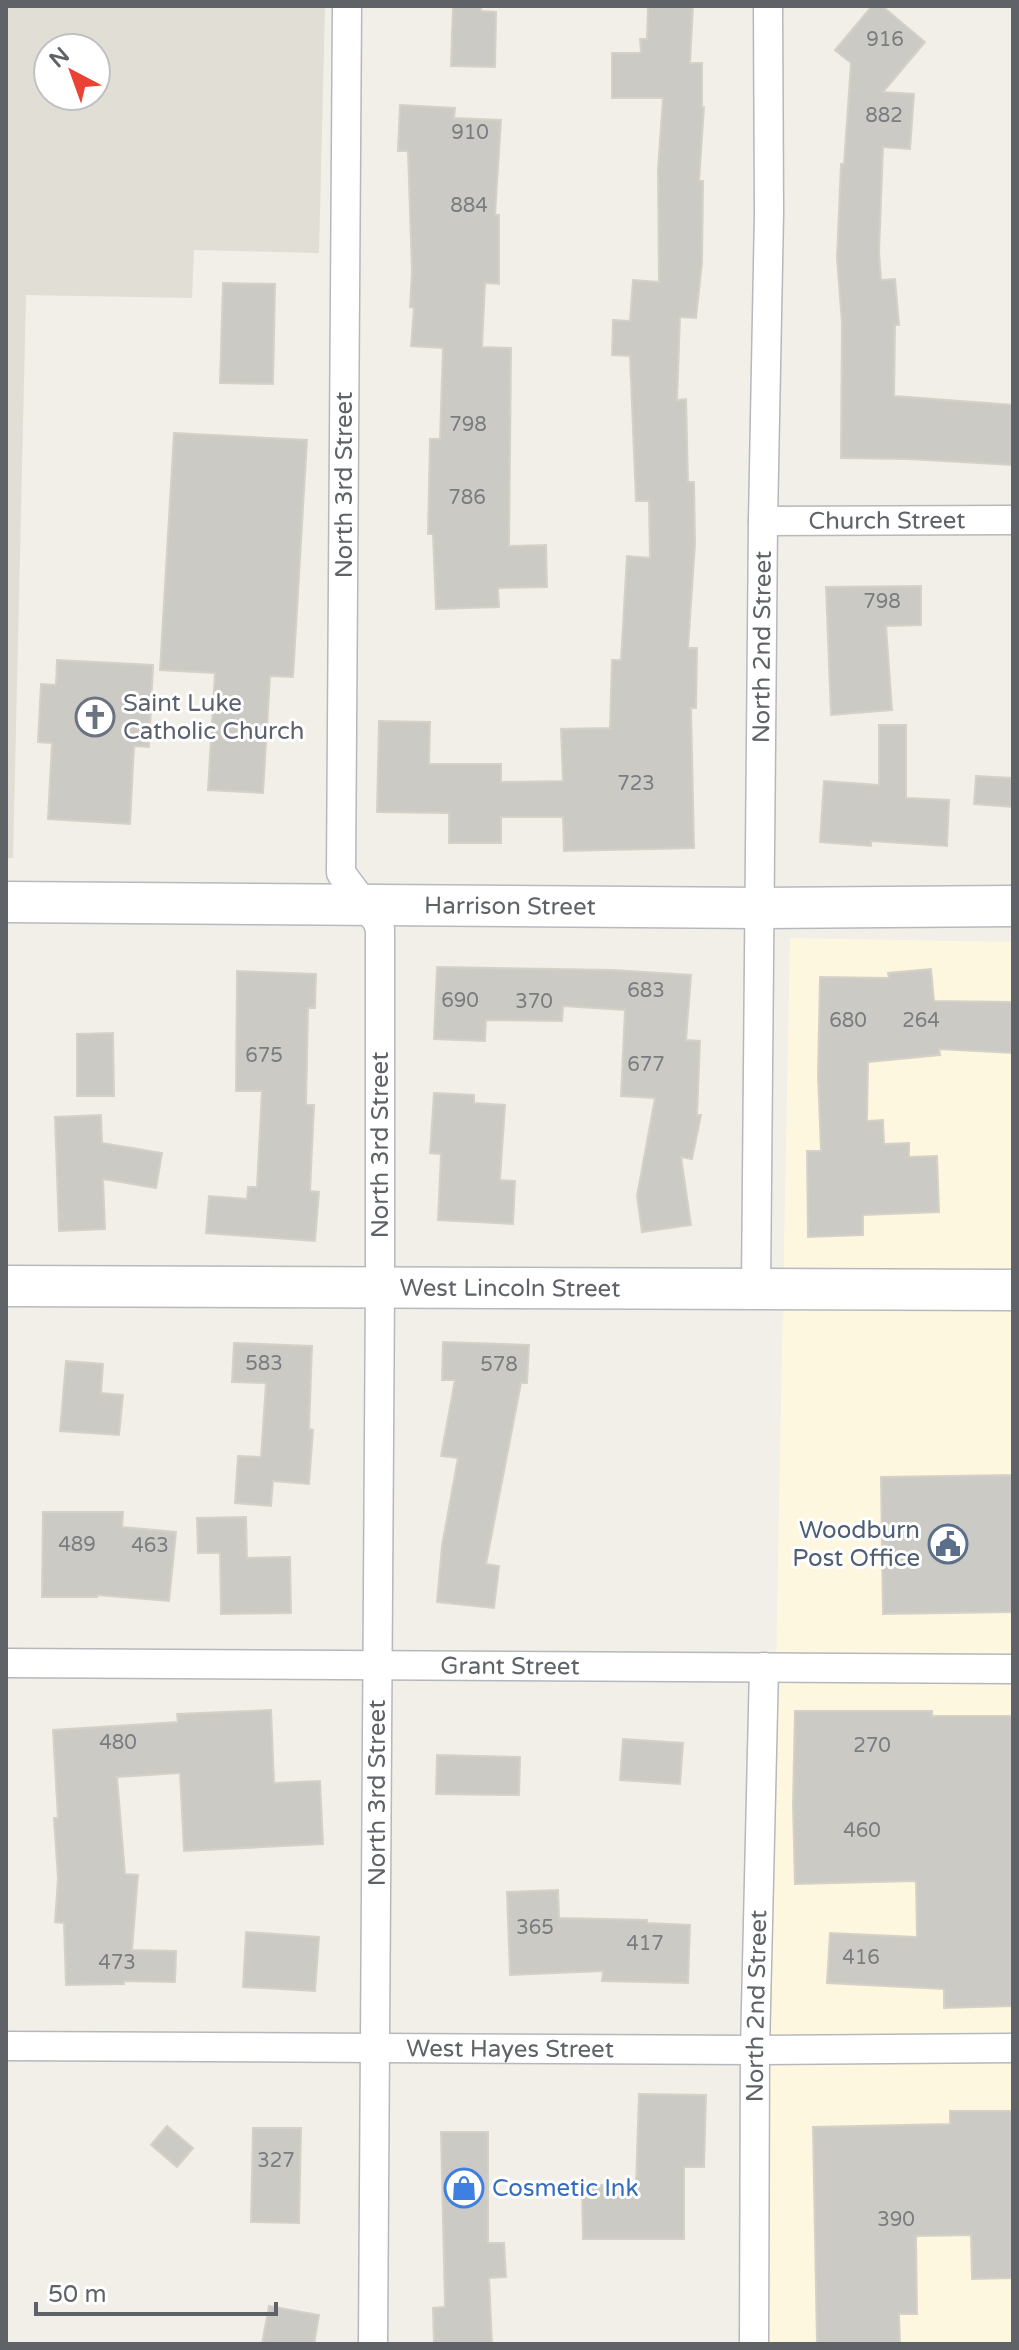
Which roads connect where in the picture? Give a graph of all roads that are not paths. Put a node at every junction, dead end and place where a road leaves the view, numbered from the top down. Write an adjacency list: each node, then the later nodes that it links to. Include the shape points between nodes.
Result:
1 (347, 6): 6 (street, North 3rd Street, via 341,873)
2 (768, 6): 4 (street, North 2nd Street)
3 (1013, 520): 4 (street, Church Street)
4 (763, 521): 8 (street, North 2nd Street)
5 (6, 902): 6 (street, Harrison Street)
6 (362, 903): 8 (street, Harrison Street); 10 (street, North 3rd Street, via 380,929)
7 (1013, 906): 8 (street, Harrison Street)
8 (758, 908): 11 (street, North 2nd Street)
9 (6, 1286): 10 (street, West Lincoln Street)
10 (380, 1287): 11 (street, West Lincoln Street); 14 (street, North 3rd Street)
11 (756, 1289): 12 (street, West Lincoln Street)
12 (1013, 1290)
13 (6, 1663): 14 (street, Grant Street)
14 (377, 1664): 15 (street, Grant Street); 18 (street, North 3rd Street)
15 (764, 1667): 16 (street, Grant Street); 20 (street, North 2nd Street)
16 (1013, 1669)
17 (6, 2046): 18 (street, West Hayes Street)
18 (376, 2046): 20 (street, West Hayes Street); 21 (street, North 3rd Street)
19 (1013, 2048): 20 (street, West Hayes Street)
20 (755, 2050): 22 (street, North 2nd Street)
21 (373, 2344)
22 (754, 2344)

